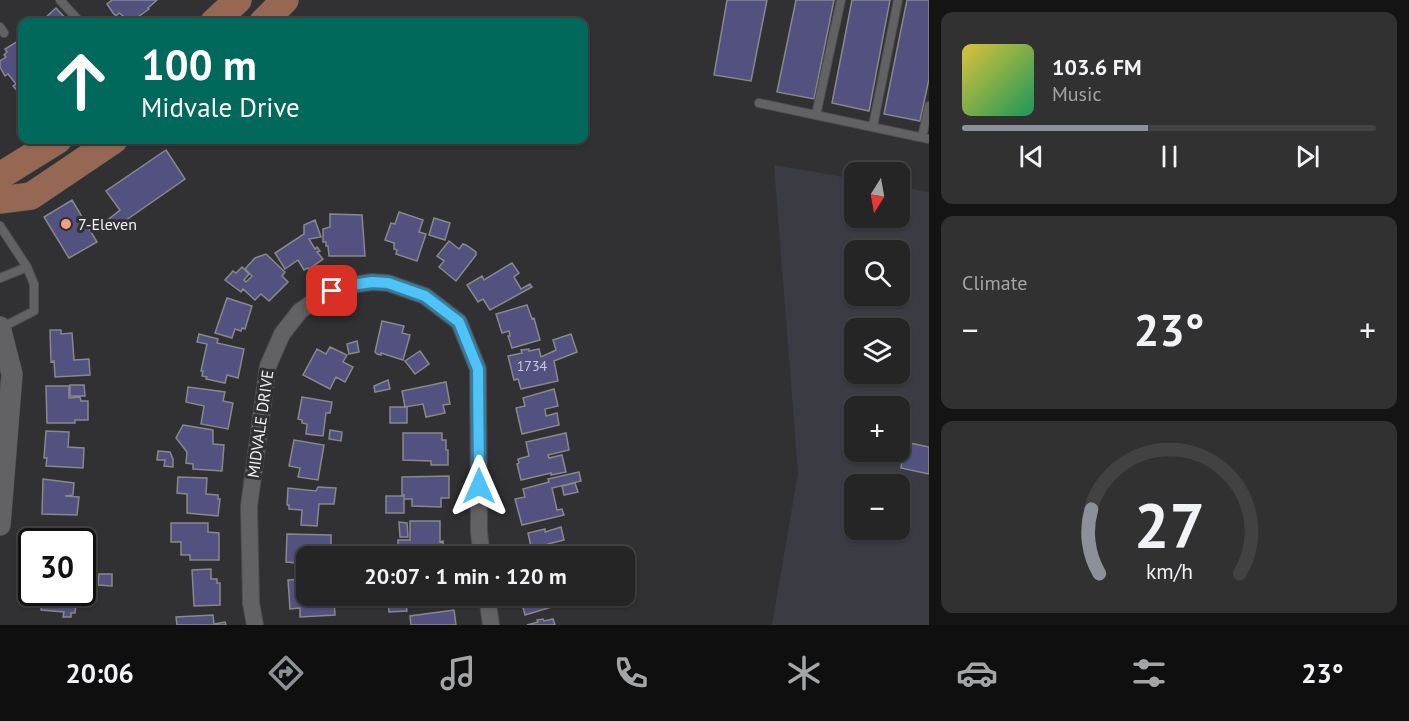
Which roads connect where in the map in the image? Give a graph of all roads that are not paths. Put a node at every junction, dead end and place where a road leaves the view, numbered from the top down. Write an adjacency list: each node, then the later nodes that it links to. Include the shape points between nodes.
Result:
1 (60, 0): 6 (lane)
2 (237, 0): 7 (main road)
3 (285, 0): 8 (main road)
4 (841, 0): 11 (lane)
5 (898, 0): 12 (lane)
6 (76, 18)
7 (218, 18)
8 (267, 18)
9 (759, 103): 11 (lane)
10 (929, 106): 13 (lane)
11 (816, 115): 12 (lane)
12 (873, 126): 13 (lane)
13 (926, 138)
14 (51, 144): 16 (main road)
15 (108, 144): 17 (main road, via 31,196)
16 (0, 176)
17 (0, 200)
18 (0, 226): 19 (lane)
19 (27, 267): 20 (lane); 21 (lane, via 34,284 34,311)
20 (0, 279)
21 (0, 328): 22 (street, via 12,374)
22 (0, 525)
23 (481, 546): 25 (street, MIDVALE DRIVE, via 478,369 459,322 425,296 388,283 345,286 300,311 282,334 268,366 249,506)
24 (488, 606): 26 (street)
25 (255, 625)
26 (491, 625)

